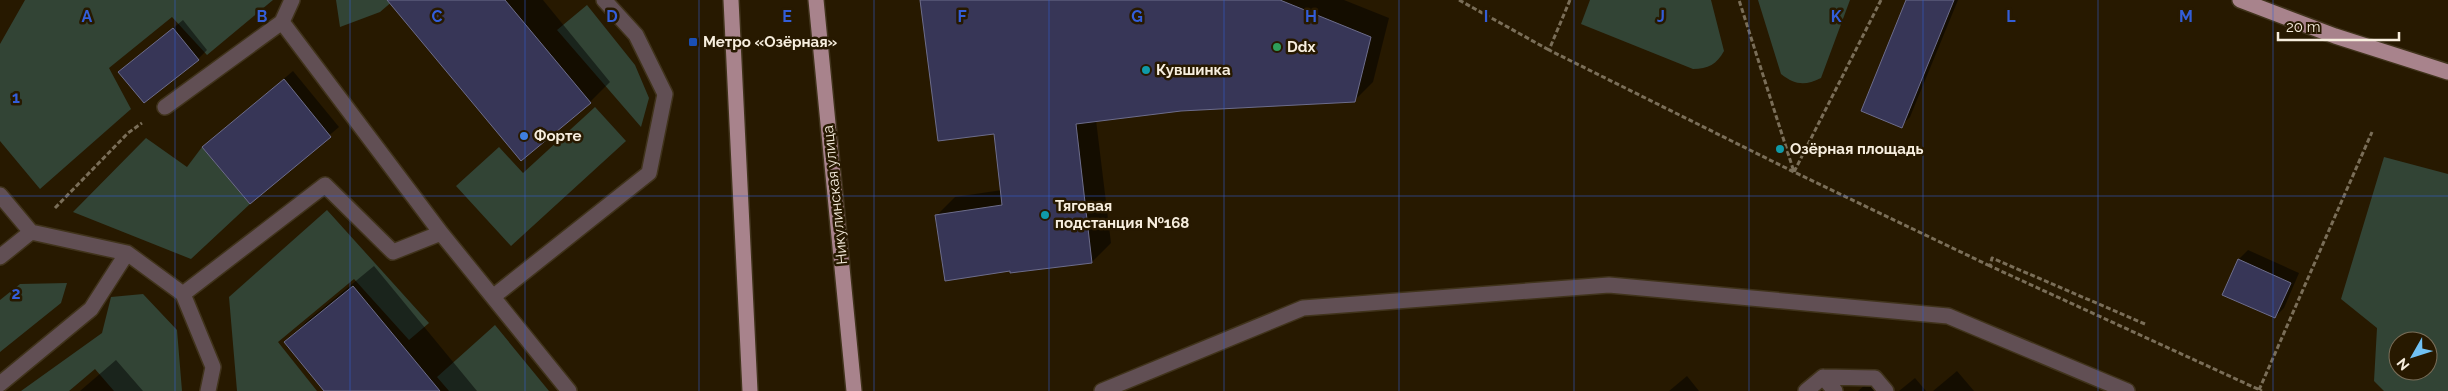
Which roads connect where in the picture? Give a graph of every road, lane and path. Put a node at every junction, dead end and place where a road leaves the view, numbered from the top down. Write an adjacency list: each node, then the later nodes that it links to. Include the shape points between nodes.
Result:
1 (292, 0): 10 (lane)
2 (604, 0): 24 (lane, via 636,34 665,94 649,173)
3 (731, 0): 31 (main road)
4 (816, 0): 32 (main road, Никулинская улица)
5 (1459, 0): 11 (path)
6 (1570, 0): 11 (path)
7 (1739, 0): 15 (path)
8 (1881, 0): 15 (path)
9 (2240, 0): 12 (main road, via 2335,36)
10 (282, 22): 13 (lane); 19 (lane)
11 (1549, 50): 15 (path)
12 (2448, 72)
13 (165, 107): 17 (path, via 128,133)
14 (2372, 132): 28 (path)
15 (1794, 172): 22 (path)
16 (0, 195): 18 (lane)
17 (55, 208)
18 (30, 232): 20 (lane); 21 (lane)
19 (441, 233): 23 (lane, via 393,252 325,185); 24 (lane)
20 (127, 253): 23 (lane); 27 (lane, via 91,309)
21 (0, 257)
22 (1990, 266): 25 (path, via 1992,258); 28 (path)
23 (183, 294): 29 (lane, via 213,367)
24 (494, 296): 30 (lane)
25 (2144, 324)
26 (1823, 376): 34 (lane); 35 (lane); 36 (lane, via 1875,378)
27 (0, 384)
28 (2261, 390)
29 (208, 391)
30 (569, 391)
31 (750, 391)
32 (854, 391)
33 (1102, 391): 37 (lane, via 1303,308 1609,285 1948,316)
34 (1806, 391)
35 (1835, 391)
36 (1886, 391)
37 (2127, 391)

